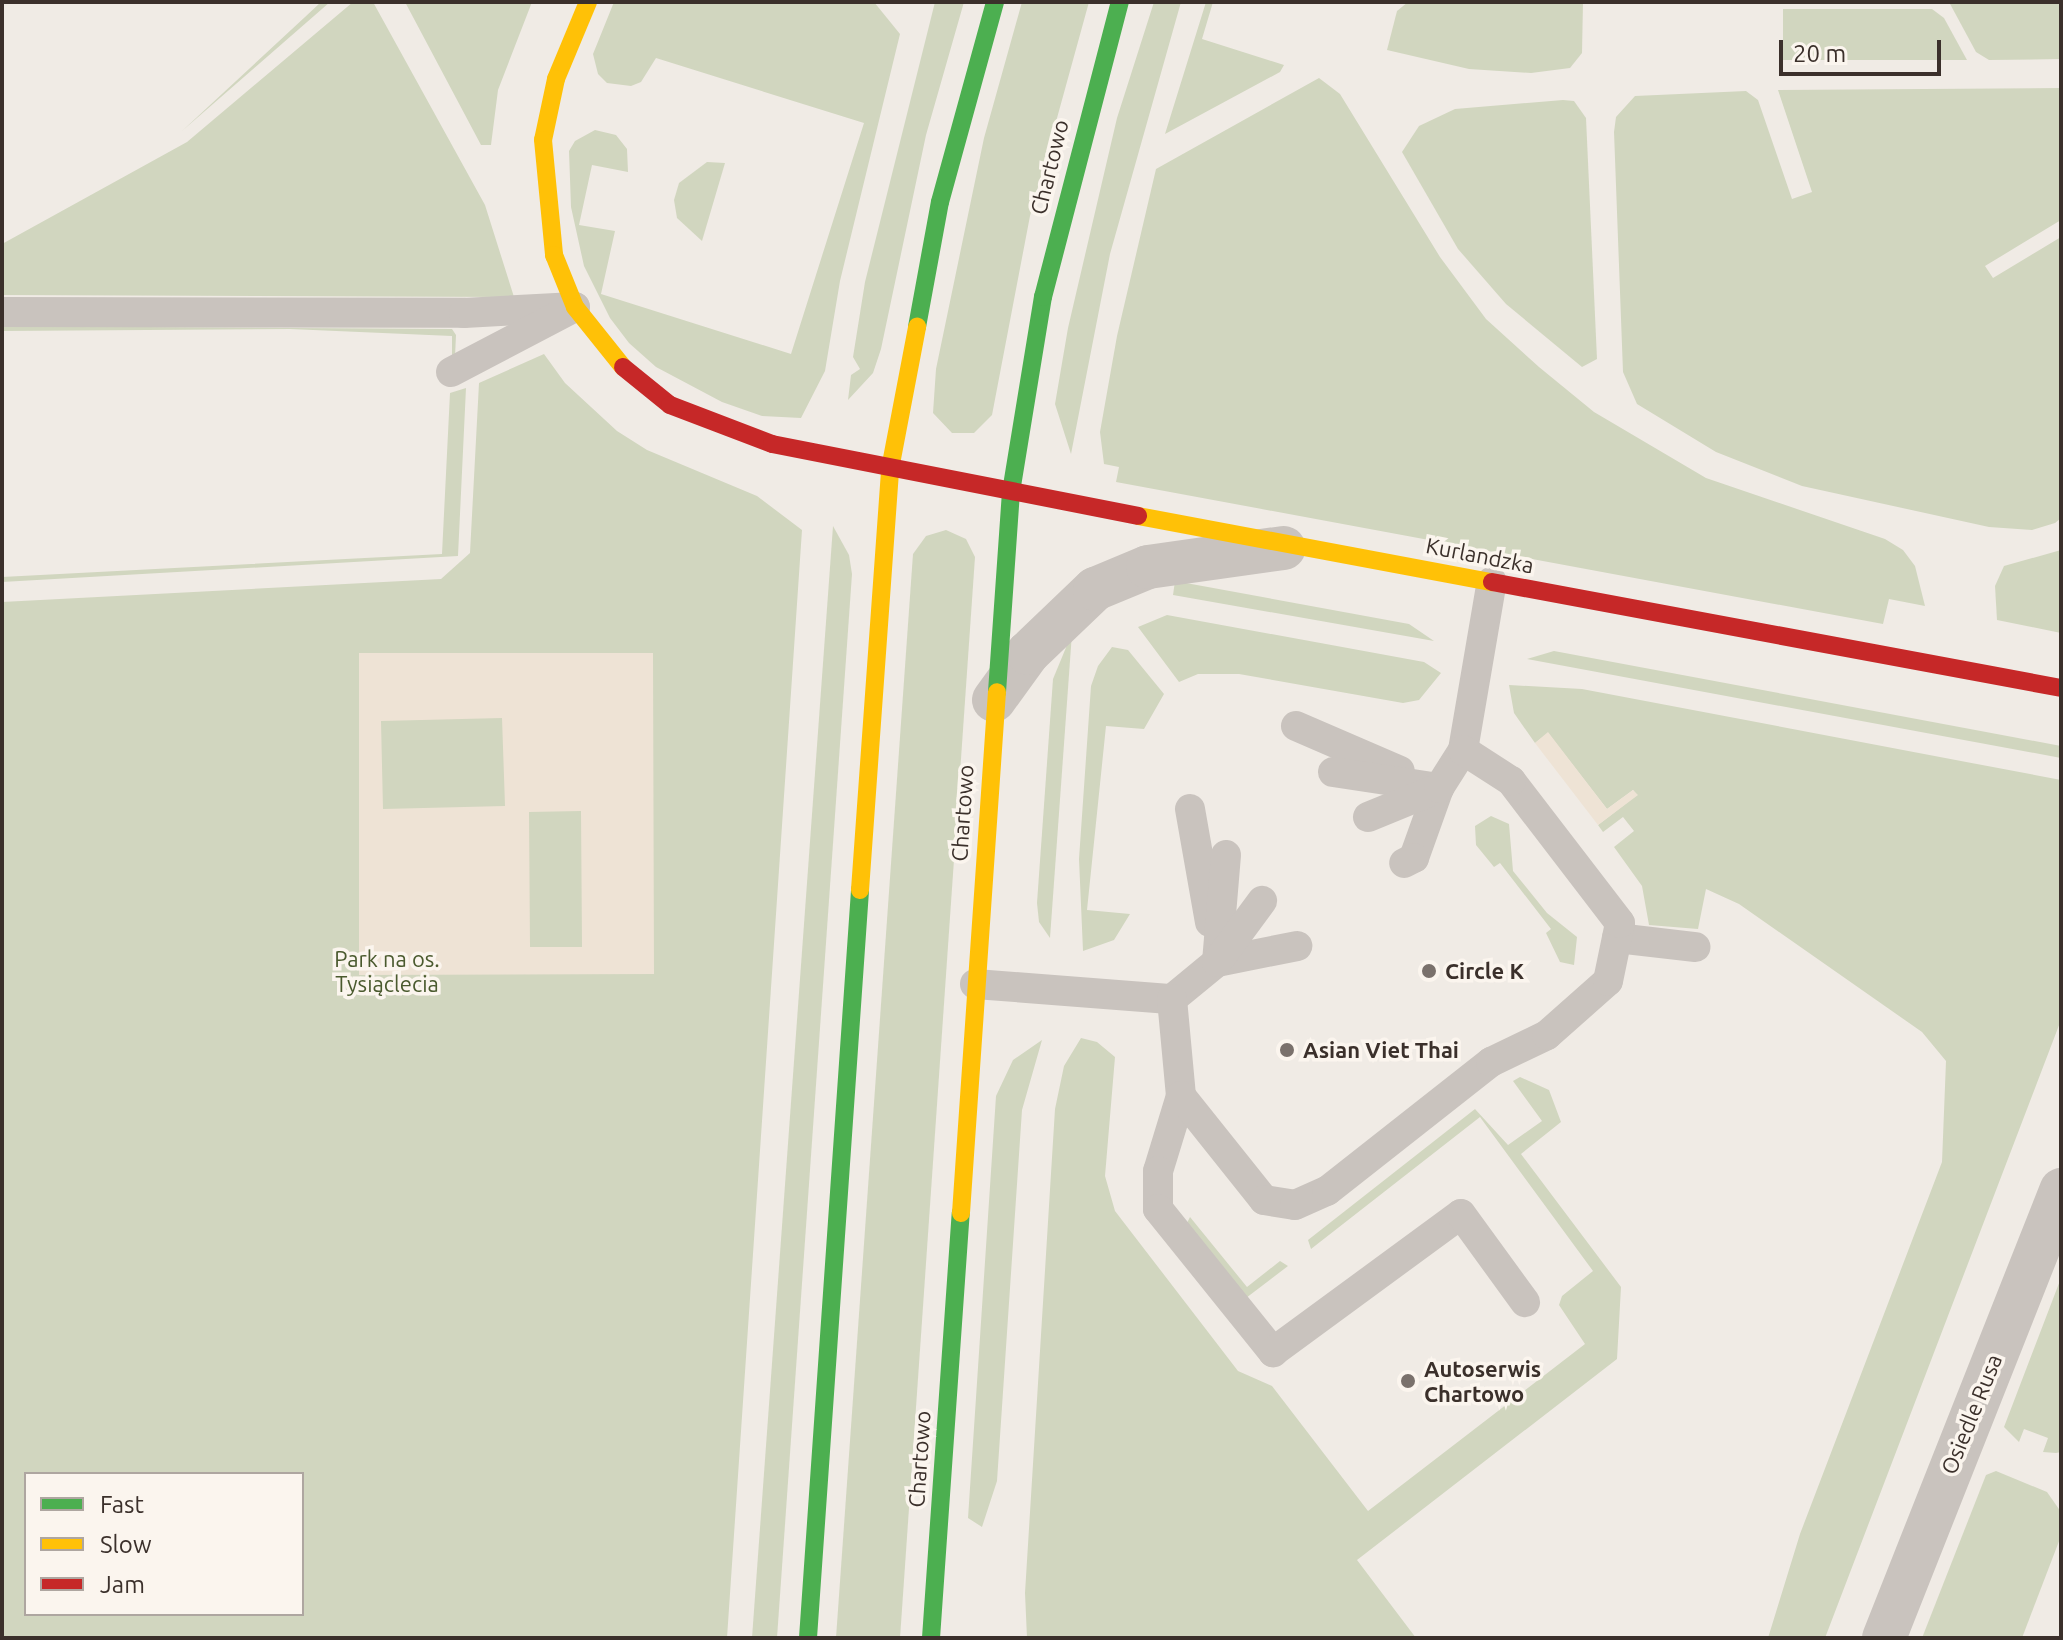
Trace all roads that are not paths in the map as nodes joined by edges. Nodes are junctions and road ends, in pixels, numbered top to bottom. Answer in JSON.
{"nodes":[{"id":1,"x":588,"y":2,"type":"edge"},
{"id":2,"x":995,"y":2,"type":"edge"},
{"id":3,"x":1120,"y":2,"type":"edge"},
{"id":4,"x":575,"y":307,"type":"junction"},
{"id":5,"x":2,"y":312,"type":"edge"},
{"id":6,"x":451,"y":372,"type":"dead end"},
{"id":7,"x":890,"y":469,"type":"junction"},
{"id":8,"x":1011,"y":492,"type":"junction"},
{"id":9,"x":1304,"y":545,"type":"junction"},
{"id":10,"x":1492,"y":581,"type":"junction"},
{"id":11,"x":2061,"y":688,"type":"edge"},
{"id":12,"x":994,"y":700,"type":"junction"},
{"id":13,"x":1296,"y":726,"type":"dead end"},
{"id":14,"x":1463,"y":750,"type":"junction"},
{"id":15,"x":1333,"y":772,"type":"dead end"},
{"id":16,"x":1439,"y":788,"type":"junction"},
{"id":17,"x":1190,"y":809,"type":"dead end"},
{"id":18,"x":1368,"y":817,"type":"dead end"},
{"id":19,"x":1226,"y":855,"type":"dead end"},
{"id":20,"x":1404,"y":863,"type":"dead end"},
{"id":21,"x":1262,"y":901,"type":"dead end"},
{"id":22,"x":1617,"y":938,"type":"junction"},
{"id":23,"x":1297,"y":946,"type":"dead end"},
{"id":24,"x":1695,"y":947,"type":"dead end"},
{"id":25,"x":1217,"y":962,"type":"junction"},
{"id":26,"x":975,"y":984,"type":"junction"},
{"id":27,"x":1172,"y":999,"type":"junction"},
{"id":28,"x":1181,"y":1096,"type":"junction"},
{"id":29,"x":2061,"y":1190,"type":"edge"},
{"id":30,"x":1525,"y":1302,"type":"dead end"},
{"id":31,"x":808,"y":1638,"type":"edge"},
{"id":32,"x":931,"y":1638,"type":"edge"},
{"id":33,"x":1884,"y":1638,"type":"edge"}],
"edges":[{"from":1,"to":4,"type":"street","name":"Kurlandzka"},
{"from":2,"to":7,"type":"street"},
{"from":3,"to":8,"type":"street","name":"Chartowo"},
{"from":4,"to":5,"type":"lane"},
{"from":4,"to":6,"type":"lane"},
{"from":4,"to":7,"type":"street","name":"Kurlandzka"},
{"from":7,"to":8,"type":"street","name":"Kurlandzka"},
{"from":7,"to":31,"type":"street"},
{"from":8,"to":9,"type":"street","name":"Kurlandzka"},
{"from":8,"to":12,"type":"street","name":"Chartowo"},
{"from":9,"to":10,"type":"street","name":"Kurlandzka"},
{"from":9,"to":12,"type":"street"},
{"from":10,"to":11,"type":"street","name":"Kurlandzka"},
{"from":10,"to":14,"type":"lane"},
{"from":12,"to":26,"type":"street","name":"Chartowo"},
{"from":13,"to":16,"type":"lane"},
{"from":14,"to":16,"type":"lane"},
{"from":14,"to":22,"type":"lane"},
{"from":15,"to":16,"type":"lane"},
{"from":16,"to":18,"type":"lane"},
{"from":16,"to":20,"type":"lane"},
{"from":17,"to":25,"type":"lane"},
{"from":19,"to":25,"type":"lane"},
{"from":21,"to":25,"type":"lane"},
{"from":22,"to":24,"type":"lane"},
{"from":22,"to":28,"type":"lane"},
{"from":23,"to":25,"type":"lane"},
{"from":25,"to":27,"type":"lane"},
{"from":26,"to":27,"type":"lane"},
{"from":26,"to":32,"type":"street","name":"Chartowo"},
{"from":27,"to":28,"type":"lane"},
{"from":28,"to":30,"type":"lane"},
{"from":29,"to":33,"type":"street","name":"Osiedle Rusa"}]}
